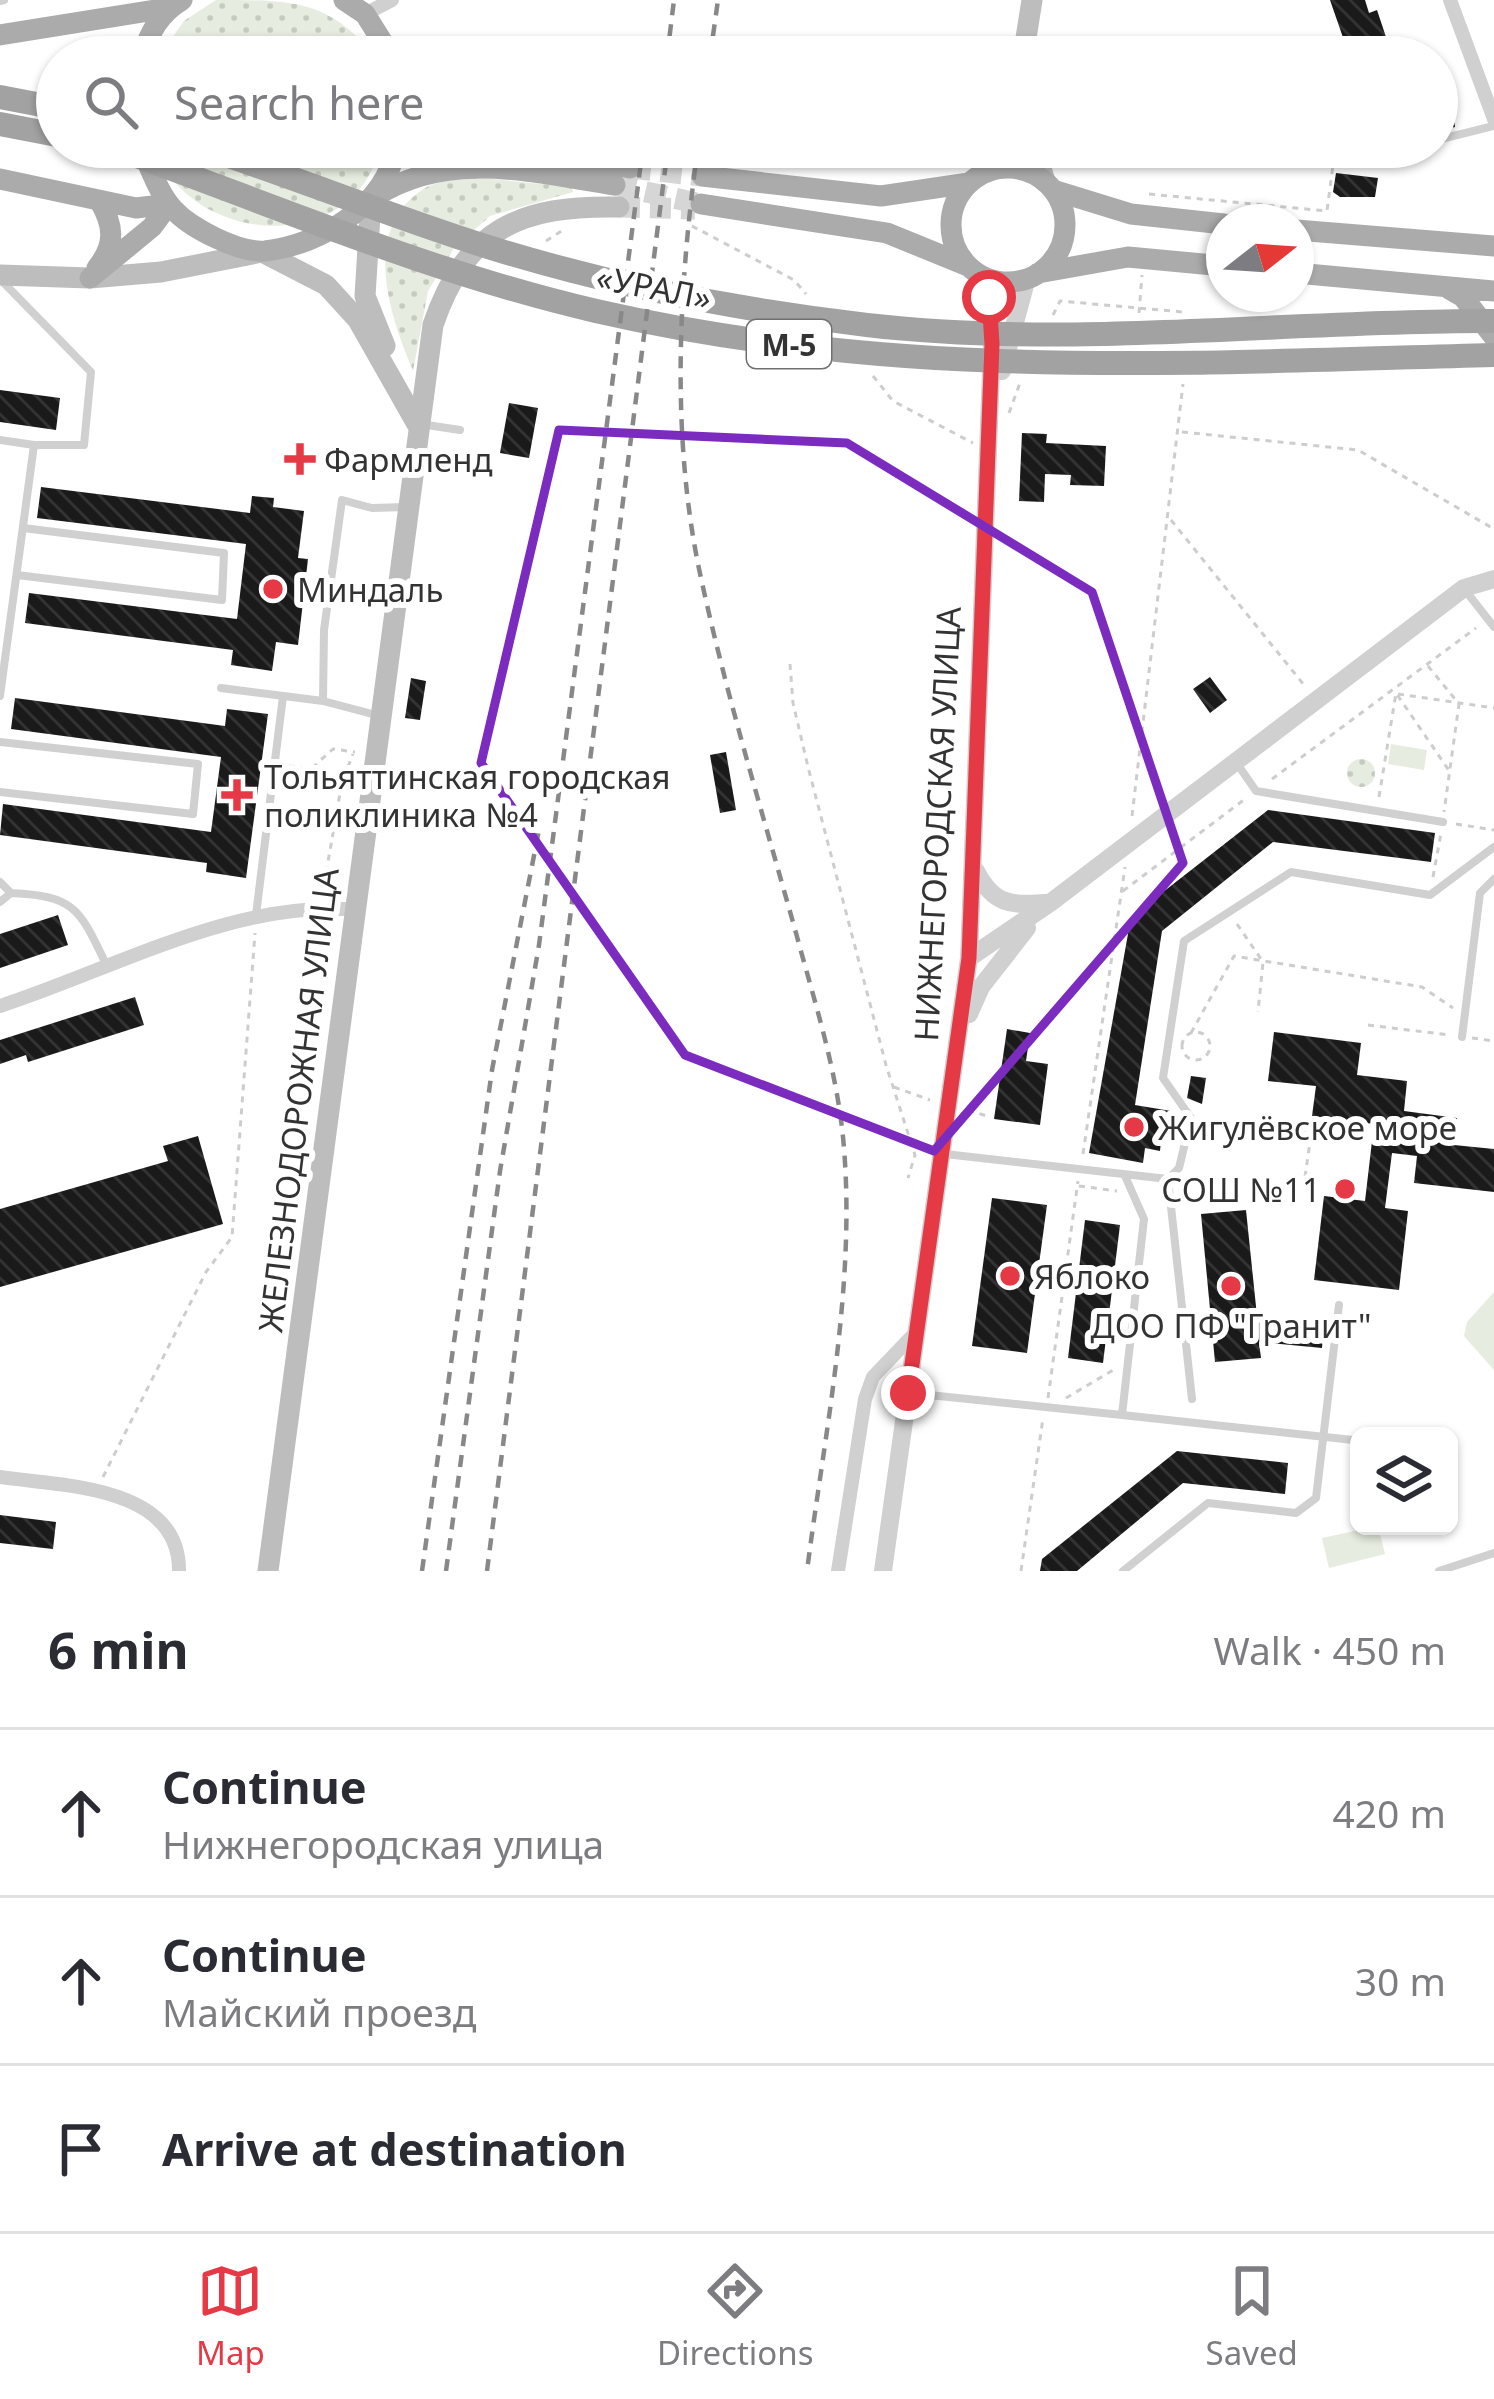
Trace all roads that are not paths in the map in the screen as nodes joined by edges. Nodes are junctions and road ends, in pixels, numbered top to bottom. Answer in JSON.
{"nodes":[{"id":1,"x":344,"y":0,"type":"edge"},
{"id":2,"x":392,"y":0,"type":"edge"},
{"id":3,"x":1032,"y":0,"type":"edge"},
{"id":4,"x":1450,"y":0,"type":"edge"},
{"id":5,"x":175,"y":4,"type":"edge"},
{"id":6,"x":364,"y":14,"type":"junction"},
{"id":7,"x":0,"y":35,"type":"edge"},
{"id":8,"x":154,"y":36,"type":"edge"},
{"id":9,"x":378,"y":36,"type":"edge"},
{"id":10,"x":1030,"y":36,"type":"edge"},
{"id":11,"x":0,"y":97,"type":"edge"},
{"id":12,"x":36,"y":104,"type":"edge"},
{"id":13,"x":1494,"y":123,"type":"edge"},
{"id":14,"x":0,"y":124,"type":"edge"},
{"id":15,"x":36,"y":131,"type":"edge"},
{"id":16,"x":1458,"y":134,"type":"edge"},
{"id":17,"x":151,"y":168,"type":"edge"},
{"id":18,"x":171,"y":168,"type":"edge"},
{"id":19,"x":262,"y":168,"type":"edge"},
{"id":20,"x":386,"y":168,"type":"edge"},
{"id":21,"x":440,"y":168,"type":"edge"},
{"id":22,"x":460,"y":168,"type":"edge"},
{"id":23,"x":574,"y":168,"type":"edge"},
{"id":24,"x":981,"y":168,"type":"edge"},
{"id":25,"x":1042,"y":168,"type":"edge"},
{"id":26,"x":702,"y":176,"type":"tunnel mouth"},
{"id":27,"x":0,"y":179,"type":"edge"},
{"id":28,"x":974,"y":179,"type":"junction"},
{"id":29,"x":1049,"y":186,"type":"junction"},
{"id":30,"x":621,"y":187,"type":"junction"},
{"id":31,"x":371,"y":199,"type":"junction"},
{"id":32,"x":98,"y":200,"type":"junction"},
{"id":33,"x":169,"y":204,"type":"junction"},
{"id":34,"x":696,"y":213,"type":"tunnel mouth"},
{"id":35,"x":1206,"y":222,"type":"edge"},
{"id":36,"x":1314,"y":231,"type":"edge"},
{"id":37,"x":1494,"y":246,"type":"edge"},
{"id":38,"x":262,"y":252,"type":"junction"},
{"id":39,"x":1206,"y":264,"type":"edge"},
{"id":40,"x":976,"y":271,"type":"junction"},
{"id":41,"x":1314,"y":275,"type":"edge"},
{"id":42,"x":1032,"y":276,"type":"junction"},
{"id":43,"x":0,"y":277,"type":"edge"},
{"id":44,"x":90,"y":278,"type":"junction"},
{"id":45,"x":1443,"y":286,"type":"junction"},
{"id":46,"x":1494,"y":291,"type":"edge"},
{"id":47,"x":1494,"y":321,"type":"edge"},
{"id":48,"x":1494,"y":337,"type":"edge"},
{"id":49,"x":1494,"y":355,"type":"edge"},
{"id":50,"x":417,"y":424,"type":"junction"},
{"id":51,"x":989,"y":429,"type":"junction"},
{"id":52,"x":460,"y":430,"type":"dead end"},
{"id":53,"x":0,"y":440,"type":"edge"},
{"id":54,"x":34,"y":445,"type":"junction"},
{"id":55,"x":408,"y":507,"type":"junction"},
{"id":56,"x":23,"y":528,"type":"junction"},
{"id":57,"x":16,"y":575,"type":"junction"},
{"id":58,"x":1494,"y":579,"type":"edge"},
{"id":59,"x":1464,"y":588,"type":"junction"},
{"id":60,"x":1491,"y":623,"type":"edge"},
{"id":61,"x":221,"y":688,"type":"dead end"},
{"id":62,"x":0,"y":696,"type":"edge"},
{"id":63,"x":284,"y":696,"type":"junction"},
{"id":64,"x":323,"y":701,"type":"junction"},
{"id":65,"x":382,"y":717,"type":"junction"},
{"id":66,"x":0,"y":742,"type":"edge"},
{"id":67,"x":1235,"y":761,"type":"junction"},
{"id":68,"x":0,"y":792,"type":"edge"},
{"id":69,"x":1443,"y":822,"type":"road end"},
{"id":70,"x":1494,"y":847,"type":"edge"},
{"id":71,"x":975,"y":868,"type":"junction"},
{"id":72,"x":1494,"y":879,"type":"edge"},
{"id":73,"x":0,"y":882,"type":"edge"},
{"id":74,"x":10,"y":893,"type":"junction"},
{"id":75,"x":0,"y":902,"type":"edge"},
{"id":76,"x":1050,"y":903,"type":"junction"},
{"id":77,"x":356,"y":910,"type":"junction"},
{"id":78,"x":256,"y":919,"type":"junction"},
{"id":79,"x":969,"y":958,"type":"junction"},
{"id":80,"x":106,"y":964,"type":"junction"},
{"id":81,"x":0,"y":1006,"type":"edge"},
{"id":82,"x":960,"y":1032,"type":"junction"},
{"id":83,"x":1462,"y":1037,"type":"road end"},
{"id":84,"x":943,"y":1154,"type":"junction"},
{"id":85,"x":1125,"y":1176,"type":"junction"},
{"id":86,"x":1168,"y":1179,"type":"junction"},
{"id":87,"x":1339,"y":1305,"type":"dead end"},
{"id":88,"x":917,"y":1331,"type":"junction"},
{"id":89,"x":908,"y":1393,"type":"junction"},
{"id":90,"x":1192,"y":1399,"type":"dead end"},
{"id":91,"x":1122,"y":1414,"type":"junction"},
{"id":92,"x":1323,"y":1437,"type":"junction"},
{"id":93,"x":1350,"y":1440,"type":"edge"},
{"id":94,"x":0,"y":1477,"type":"edge"},
{"id":95,"x":1494,"y":1553,"type":"edge"},
{"id":96,"x":179,"y":1571,"type":"edge"},
{"id":97,"x":268,"y":1571,"type":"edge"},
{"id":98,"x":838,"y":1571,"type":"edge"},
{"id":99,"x":883,"y":1571,"type":"edge"},
{"id":100,"x":1123,"y":1571,"type":"edge"},
{"id":101,"x":1439,"y":1571,"type":"edge"}],
"edges":[{"from":1,"to":6,"type":"main road"},
{"from":2,"to":6,"type":"street"},
{"from":3,"to":10,"type":"main road"},
{"from":4,"to":13,"type":"street"},
{"from":5,"to":7,"type":"main road"},
{"from":5,"to":8,"type":"main road"},
{"from":6,"to":9,"type":"main road"},
{"from":11,"to":12,"type":"highway"},
{"from":13,"to":16,"type":"lane"},
{"from":14,"to":15,"type":"highway"},
{"from":17,"to":33,"type":"main road"},
{"from":18,"to":49,"type":"highway","name":"«УРАЛ»","number":"М-5"},
{"from":19,"to":47,"type":"highway","name":"«УРАЛ»","number":"М-5"},
{"from":20,"to":31,"type":"main road"},
{"from":21,"to":31,"type":"main road"},
{"from":22,"to":30,"type":"main road"},
{"from":23,"to":30,"type":"main road"},
{"from":24,"to":28,"type":"main road"},
{"from":25,"to":29,"type":"main road"},
{"from":26,"to":28,"type":"main road"},
{"from":27,"to":32,"type":"main road"},
{"from":28,"to":29,"type":"main road"},
{"from":28,"to":40,"type":"main road"},
{"from":29,"to":35,"type":"main road"},
{"from":29,"to":42,"type":"main road"},
{"from":30,"to":50,"type":"main road","name":"ЖЕЛЕЗНОДОРОЖНАЯ УЛИЦА"},
{"from":31,"to":38,"type":"main road"},
{"from":31,"to":50,"type":"main road"},
{"from":32,"to":33,"type":"main road"},
{"from":32,"to":44,"type":"main road"},
{"from":33,"to":38,"type":"main road"},
{"from":33,"to":44,"type":"main road"},
{"from":34,"to":40,"type":"main road"},
{"from":36,"to":37,"type":"main road"},
{"from":38,"to":44,"type":"main road"},
{"from":38,"to":50,"type":"main road"},
{"from":39,"to":42,"type":"main road"},
{"from":40,"to":42,"type":"main road"},
{"from":40,"to":51,"type":"street","name":"НИЖНЕГОРОДСКАЯ УЛИЦА"},
{"from":41,"to":45,"type":"main road"},
{"from":42,"to":51,"type":"street"},
{"from":43,"to":44,"type":"main road"},
{"from":43,"to":54,"type":"lane"},
{"from":45,"to":46,"type":"main road"},
{"from":45,"to":48,"type":"main road"},
{"from":50,"to":52,"type":"lane"},
{"from":50,"to":55,"type":"main road","name":"ЖЕЛЕЗНОДОРОЖНАЯ УЛИЦА"},
{"from":51,"to":71,"type":"street","name":"НИЖНЕГОРОДСКАЯ УЛИЦА"},
{"from":53,"to":54,"type":"lane"},
{"from":54,"to":56,"type":"lane"},
{"from":55,"to":64,"type":"lane"},
{"from":55,"to":65,"type":"main road","name":"ЖЕЛЕЗНОДОРОЖНАЯ УЛИЦА"},
{"from":56,"to":57,"type":"lane"},
{"from":56,"to":57,"type":"lane"},
{"from":57,"to":62,"type":"lane"},
{"from":58,"to":59,"type":"street"},
{"from":59,"to":60,"type":"lane"},
{"from":59,"to":67,"type":"street"},
{"from":61,"to":63,"type":"lane"},
{"from":63,"to":64,"type":"lane"},
{"from":63,"to":78,"type":"lane"},
{"from":64,"to":65,"type":"lane"},
{"from":65,"to":77,"type":"main road","name":"ЖЕЛЕЗНОДОРОЖНАЯ УЛИЦА"},
{"from":66,"to":68,"type":"lane"},
{"from":67,"to":69,"type":"lane"},
{"from":67,"to":76,"type":"street"},
{"from":70,"to":86,"type":"lane"},
{"from":71,"to":76,"type":"street"},
{"from":71,"to":79,"type":"street","name":"НИЖНЕГОРОДСКАЯ УЛИЦА"},
{"from":72,"to":83,"type":"lane"},
{"from":73,"to":74,"type":"lane"},
{"from":74,"to":75,"type":"lane"},
{"from":74,"to":80,"type":"lane"},
{"from":76,"to":79,"type":"street"},
{"from":76,"to":82,"type":"street"},
{"from":77,"to":78,"type":"street"},
{"from":77,"to":97,"type":"main road","name":"ЖЕЛЕЗНОДОРОЖНАЯ УЛИЦА"},
{"from":78,"to":80,"type":"street"},
{"from":79,"to":82,"type":"street","name":"НИЖНЕГОРОДСКАЯ УЛИЦА"},
{"from":80,"to":81,"type":"street"},
{"from":82,"to":84,"type":"street","name":"НИЖНЕГОРОДСКАЯ УЛИЦА"},
{"from":84,"to":85,"type":"lane"},
{"from":84,"to":88,"type":"street","name":"НИЖНЕГОРОДСКАЯ УЛИЦА"},
{"from":85,"to":86,"type":"lane"},
{"from":85,"to":91,"type":"lane"},
{"from":86,"to":90,"type":"lane"},
{"from":87,"to":92,"type":"lane"},
{"from":88,"to":89,"type":"street","name":"НИЖНЕГОРОДСКАЯ УЛИЦА"},
{"from":88,"to":98,"type":"street"},
{"from":89,"to":91,"type":"lane"},
{"from":89,"to":99,"type":"street","name":"НИЖНЕГОРОДСКАЯ УЛИЦА"},
{"from":91,"to":92,"type":"lane"},
{"from":92,"to":93,"type":"lane"},
{"from":92,"to":100,"type":"lane"},
{"from":94,"to":96,"type":"street"},
{"from":95,"to":101,"type":"lane"}]}
